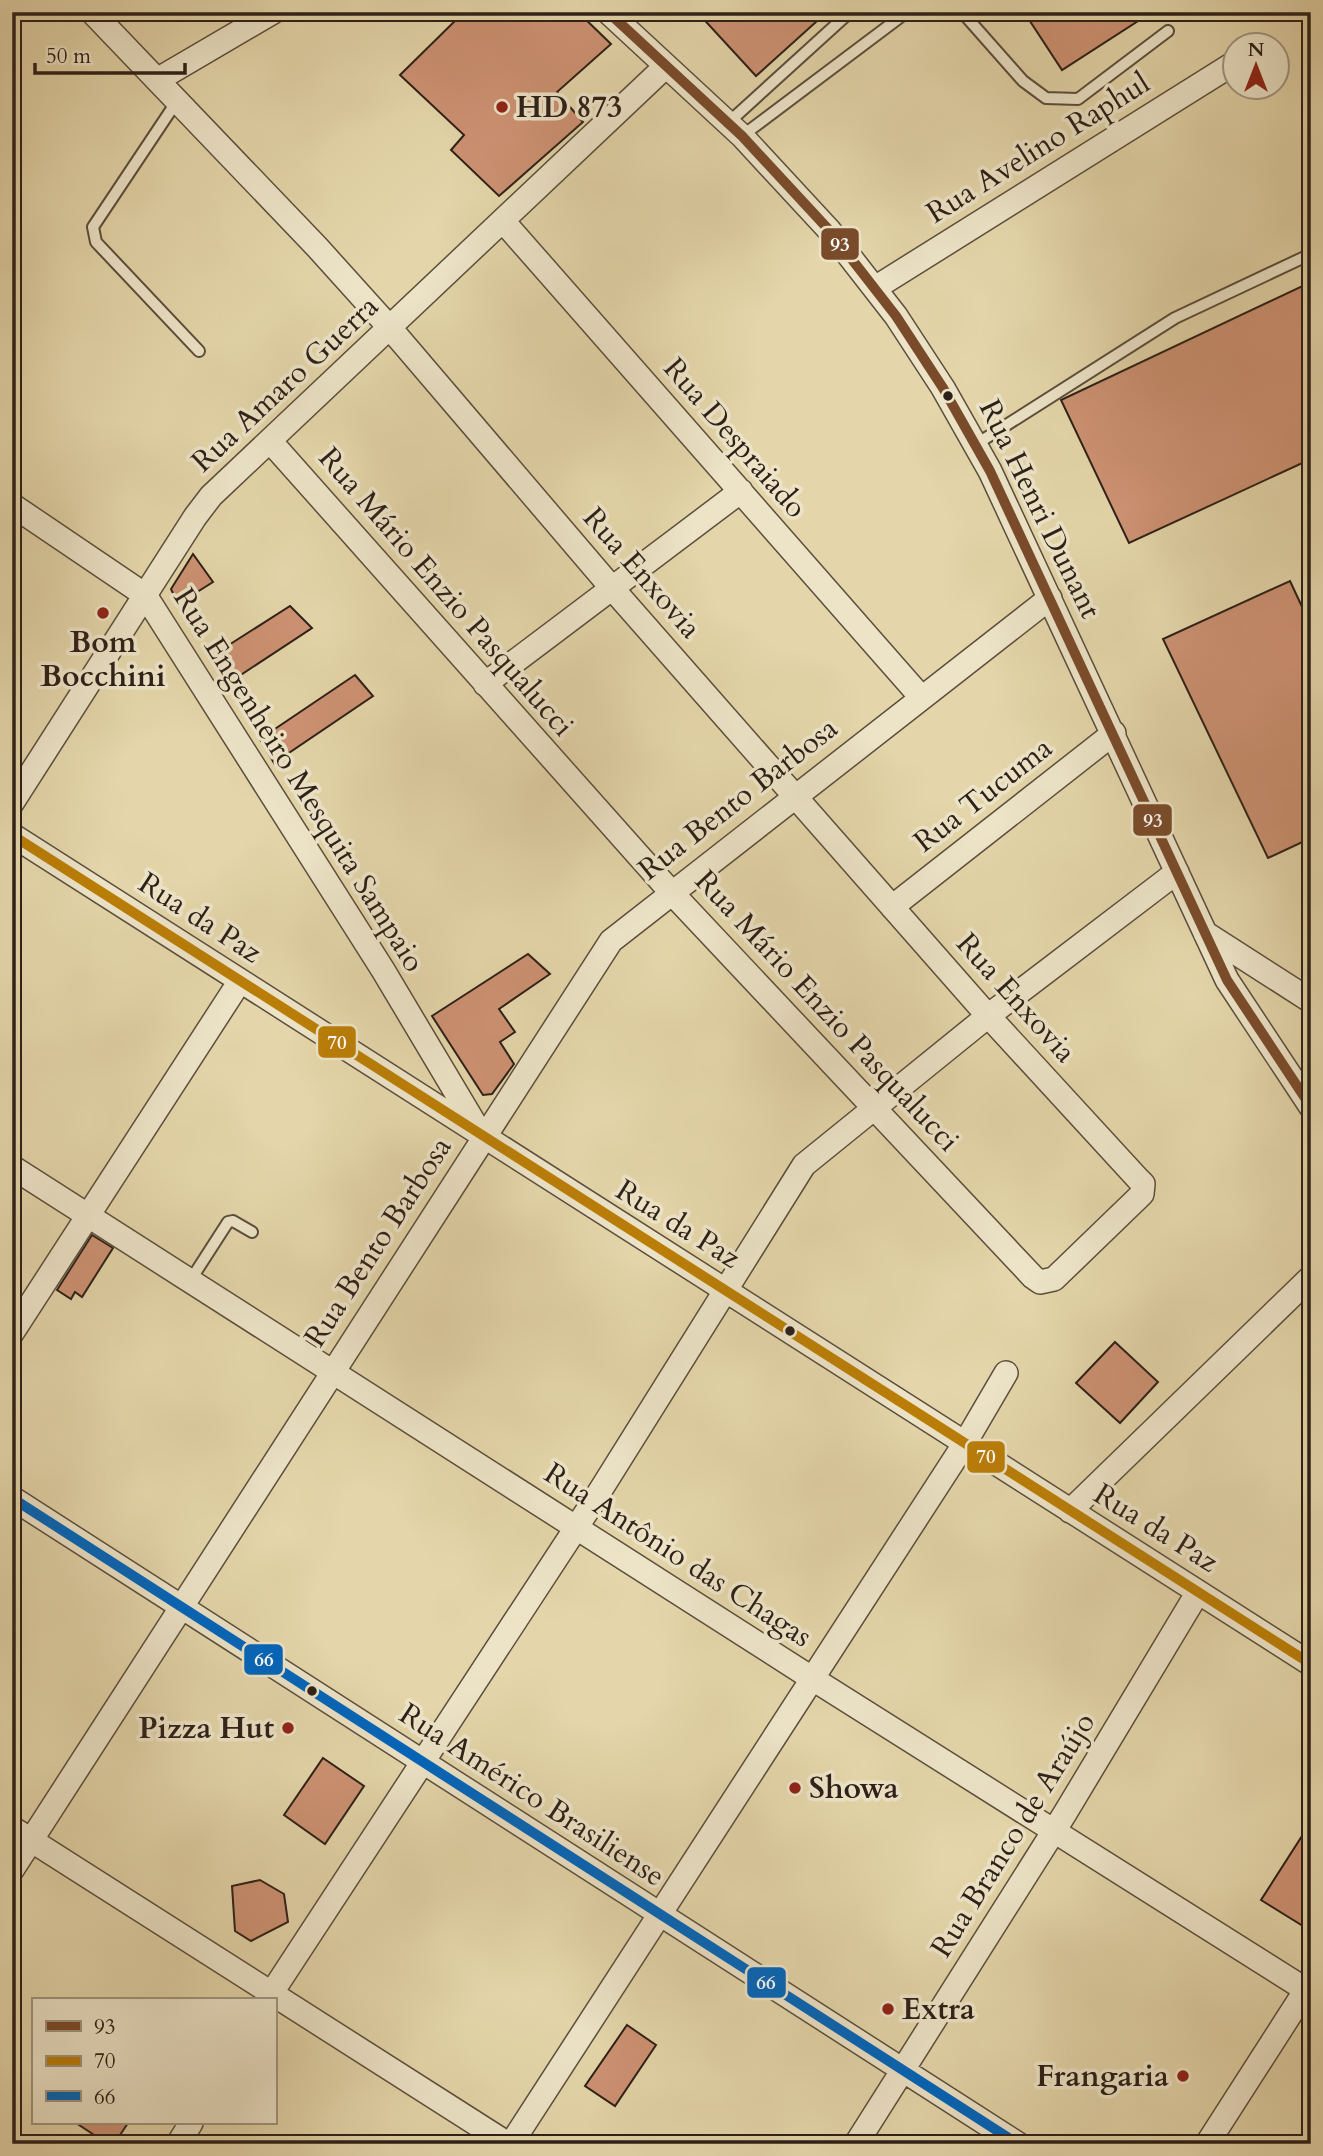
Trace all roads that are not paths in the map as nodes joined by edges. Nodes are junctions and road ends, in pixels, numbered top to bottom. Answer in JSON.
{"nodes":[{"id":1,"x":92,"y":12,"type":"edge"},
{"id":2,"x":273,"y":12,"type":"edge"},
{"id":3,"x":608,"y":12,"type":"edge"},
{"id":4,"x":850,"y":12,"type":"edge"},
{"id":5,"x":907,"y":12,"type":"edge"},
{"id":6,"x":962,"y":12,"type":"edge"},
{"id":7,"x":1168,"y":31,"type":"dead end"},
{"id":8,"x":666,"y":66,"type":"junction"},
{"id":9,"x":1222,"y":71,"type":"edge"},
{"id":10,"x":158,"y":80,"type":"junction"},
{"id":11,"x":177,"y":101,"type":"junction"},
{"id":12,"x":735,"y":129,"type":"junction"},
{"id":13,"x":503,"y":221,"type":"junction"},
{"id":14,"x":1311,"y":254,"type":"edge"},
{"id":15,"x":875,"y":288,"type":"junction"},
{"id":16,"x":390,"y":328,"type":"junction"},
{"id":17,"x":199,"y":351,"type":"dead end"},
{"id":18,"x":270,"y":441,"type":"junction"},
{"id":19,"x":975,"y":446,"type":"junction"},
{"id":20,"x":741,"y":491,"type":"junction"},
{"id":21,"x":12,"y":505,"type":"edge"},
{"id":22,"x":611,"y":587,"type":"junction"},
{"id":23,"x":145,"y":595,"type":"junction"},
{"id":24,"x":1050,"y":598,"type":"junction"},
{"id":25,"x":485,"y":684,"type":"junction"},
{"id":26,"x":920,"y":696,"type":"junction"},
{"id":27,"x":1114,"y":733,"type":"junction"},
{"id":28,"x":794,"y":795,"type":"junction"},
{"id":29,"x":12,"y":803,"type":"edge"},
{"id":30,"x":12,"y":835,"type":"edge"},
{"id":31,"x":1177,"y":872,"type":"junction"},
{"id":32,"x":671,"y":892,"type":"junction"},
{"id":33,"x":892,"y":906,"type":"junction"},
{"id":34,"x":1205,"y":933,"type":"junction"},
{"id":35,"x":240,"y":981,"type":"junction"},
{"id":36,"x":1311,"y":1001,"type":"edge"},
{"id":37,"x":988,"y":1016,"type":"junction"},
{"id":38,"x":873,"y":1106,"type":"junction"},
{"id":39,"x":1311,"y":1108,"type":"edge"},
{"id":40,"x":482,"y":1137,"type":"junction"},
{"id":41,"x":12,"y":1167,"type":"edge"},
{"id":42,"x":89,"y":1216,"type":"junction"},
{"id":43,"x":252,"y":1232,"type":"dead end"},
{"id":44,"x":1033,"y":1277,"type":"joint"},
{"id":45,"x":1311,"y":1277,"type":"edge"},
{"id":46,"x":190,"y":1280,"type":"junction"},
{"id":47,"x":726,"y":1292,"type":"junction"},
{"id":48,"x":12,"y":1333,"type":"edge"},
{"id":49,"x":333,"y":1371,"type":"junction"},
{"id":50,"x":1006,"y":1373,"type":"dead end"},
{"id":51,"x":965,"y":1443,"type":"junction"},
{"id":52,"x":12,"y":1498,"type":"edge"},
{"id":53,"x":1070,"y":1511,"type":"junction"},
{"id":54,"x":576,"y":1527,"type":"junction"},
{"id":55,"x":1198,"y":1592,"type":"junction"},
{"id":56,"x":182,"y":1607,"type":"junction"},
{"id":57,"x":1307,"y":1656,"type":"edge"},
{"id":58,"x":813,"y":1679,"type":"junction"},
{"id":59,"x":425,"y":1762,"type":"junction"},
{"id":60,"x":1054,"y":1831,"type":"junction"},
{"id":61,"x":22,"y":1834,"type":"edge"},
{"id":62,"x":12,"y":1870,"type":"edge"},
{"id":63,"x":658,"y":1915,"type":"junction"},
{"id":64,"x":1309,"y":1988,"type":"edge"},
{"id":65,"x":269,"y":1997,"type":"edge"},
{"id":66,"x":276,"y":2001,"type":"edge"},
{"id":67,"x":904,"y":2070,"type":"junction"},
{"id":68,"x":190,"y":2124,"type":"edge"},
{"id":69,"x":178,"y":2144,"type":"edge"},
{"id":70,"x":510,"y":2144,"type":"edge"},
{"id":71,"x":856,"y":2144,"type":"edge"},
{"id":72,"x":1017,"y":2144,"type":"edge"},
{"id":73,"x":1207,"y":2144,"type":"edge"}],
"edges":[{"from":1,"to":10,"type":"street","name":"Rua Enxovia"},
{"from":2,"to":10,"type":"street"},
{"from":3,"to":8,"type":"street","name":"Rua Henri Dunant"},
{"from":4,"to":12,"type":"lane"},
{"from":5,"to":12,"type":"lane"},
{"from":6,"to":7,"type":"lane"},
{"from":8,"to":12,"type":"street","name":"Rua Henri Dunant"},
{"from":8,"to":13,"type":"street","name":"Rua Amaro Guerra"},
{"from":9,"to":15,"type":"street","name":"Rua Avelino Raphul"},
{"from":10,"to":11,"type":"street","name":"Rua Enxovia"},
{"from":11,"to":16,"type":"street","name":"Rua Enxovia"},
{"from":11,"to":17,"type":"lane"},
{"from":12,"to":15,"type":"street","name":"Rua Henri Dunant"},
{"from":13,"to":16,"type":"street","name":"Rua Amaro Guerra"},
{"from":13,"to":20,"type":"street","name":"Rua Despraiado"},
{"from":14,"to":19,"type":"lane"},
{"from":15,"to":19,"type":"street","name":"Rua Henri Dunant"},
{"from":16,"to":18,"type":"street","name":"Rua Amaro Guerra"},
{"from":16,"to":22,"type":"street","name":"Rua Enxovia"},
{"from":18,"to":23,"type":"street","name":"Rua Amaro Guerra"},
{"from":18,"to":25,"type":"street","name":"Rua Mário Enzio Pasqualucci"},
{"from":19,"to":24,"type":"street","name":"Rua Henri Dunant"},
{"from":20,"to":22,"type":"street"},
{"from":20,"to":26,"type":"street","name":"Rua Despraiado"},
{"from":21,"to":23,"type":"street","name":"Rua Engenheiro Mesquita Sampaio"},
{"from":22,"to":25,"type":"street"},
{"from":22,"to":28,"type":"street","name":"Rua Enxovia"},
{"from":23,"to":29,"type":"street","name":"Rua Amaro Guerra"},
{"from":23,"to":40,"type":"street","name":"Rua Engenheiro Mesquita Sampaio"},
{"from":24,"to":26,"type":"street","name":"Rua Bento Barbosa"},
{"from":24,"to":27,"type":"street","name":"Rua Henri Dunant"},
{"from":25,"to":32,"type":"street","name":"Rua Mário Enzio Pasqualucci"},
{"from":26,"to":28,"type":"street","name":"Rua Bento Barbosa"},
{"from":27,"to":31,"type":"street","name":"Rua Henri Dunant"},
{"from":27,"to":33,"type":"street","name":"Rua Tucuma"},
{"from":28,"to":32,"type":"street","name":"Rua Bento Barbosa"},
{"from":28,"to":33,"type":"street","name":"Rua Enxovia"},
{"from":30,"to":35,"type":"street","name":"Rua da Paz"},
{"from":31,"to":34,"type":"street","name":"Rua Henri Dunant"},
{"from":31,"to":37,"type":"street"},
{"from":32,"to":38,"type":"street","name":"Rua Mário Enzio Pasqualucci"},
{"from":32,"to":40,"type":"street","name":"Rua Bento Barbosa"},
{"from":33,"to":37,"type":"street","name":"Rua Enxovia"},
{"from":34,"to":36,"type":"street"},
{"from":34,"to":39,"type":"street","name":"Rua Henri Dunant"},
{"from":35,"to":40,"type":"street","name":"Rua da Paz"},
{"from":35,"to":42,"type":"street"},
{"from":37,"to":38,"type":"street"},
{"from":37,"to":44,"type":"street","name":"Rua Enxovia"},
{"from":38,"to":44,"type":"street","name":"Rua Mário Enzio Pasqualucci"},
{"from":38,"to":47,"type":"street"},
{"from":40,"to":47,"type":"street","name":"Rua da Paz"},
{"from":40,"to":49,"type":"street","name":"Rua Bento Barbosa"},
{"from":41,"to":42,"type":"street","name":"Rua Antônio das Chagas"},
{"from":42,"to":46,"type":"street","name":"Rua Antônio das Chagas"},
{"from":42,"to":48,"type":"street"},
{"from":43,"to":46,"type":"lane"},
{"from":45,"to":53,"type":"street"},
{"from":46,"to":49,"type":"street","name":"Rua Antônio das Chagas"},
{"from":47,"to":51,"type":"street","name":"Rua da Paz"},
{"from":47,"to":54,"type":"street"},
{"from":49,"to":54,"type":"street","name":"Rua Antônio das Chagas"},
{"from":49,"to":56,"type":"street","name":"Rua Bento Barbosa"},
{"from":50,"to":51,"type":"street"},
{"from":51,"to":53,"type":"street","name":"Rua da Paz"},
{"from":51,"to":58,"type":"street"},
{"from":52,"to":56,"type":"street","name":"Rua Américo Brasiliense"},
{"from":53,"to":55,"type":"street","name":"Rua da Paz"},
{"from":54,"to":58,"type":"street","name":"Rua Antônio das Chagas"},
{"from":54,"to":59,"type":"street"},
{"from":55,"to":57,"type":"street","name":"Rua da Paz"},
{"from":55,"to":60,"type":"street","name":"Rua Branco de Araújo"},
{"from":56,"to":59,"type":"street","name":"Rua Américo Brasiliense"},
{"from":56,"to":61,"type":"street","name":"Rua Bento Barbosa"},
{"from":58,"to":60,"type":"street","name":"Rua Antônio das Chagas"},
{"from":58,"to":63,"type":"street"},
{"from":59,"to":63,"type":"street","name":"Rua Américo Brasiliense"},
{"from":59,"to":65,"type":"street"},
{"from":60,"to":64,"type":"street","name":"Rua Antônio das Chagas"},
{"from":60,"to":67,"type":"street","name":"Rua Branco de Araújo"},
{"from":61,"to":62,"type":"street","name":"Rua Bento Barbosa"},
{"from":61,"to":65,"type":"street"},
{"from":63,"to":67,"type":"street","name":"Rua Américo Brasiliense"},
{"from":63,"to":70,"type":"street"},
{"from":64,"to":73,"type":"street"},
{"from":66,"to":70,"type":"street"},
{"from":67,"to":71,"type":"street","name":"Rua Branco de Araújo"},
{"from":67,"to":72,"type":"street","name":"Rua Américo Brasiliense"},
{"from":68,"to":69,"type":"street"}]}
